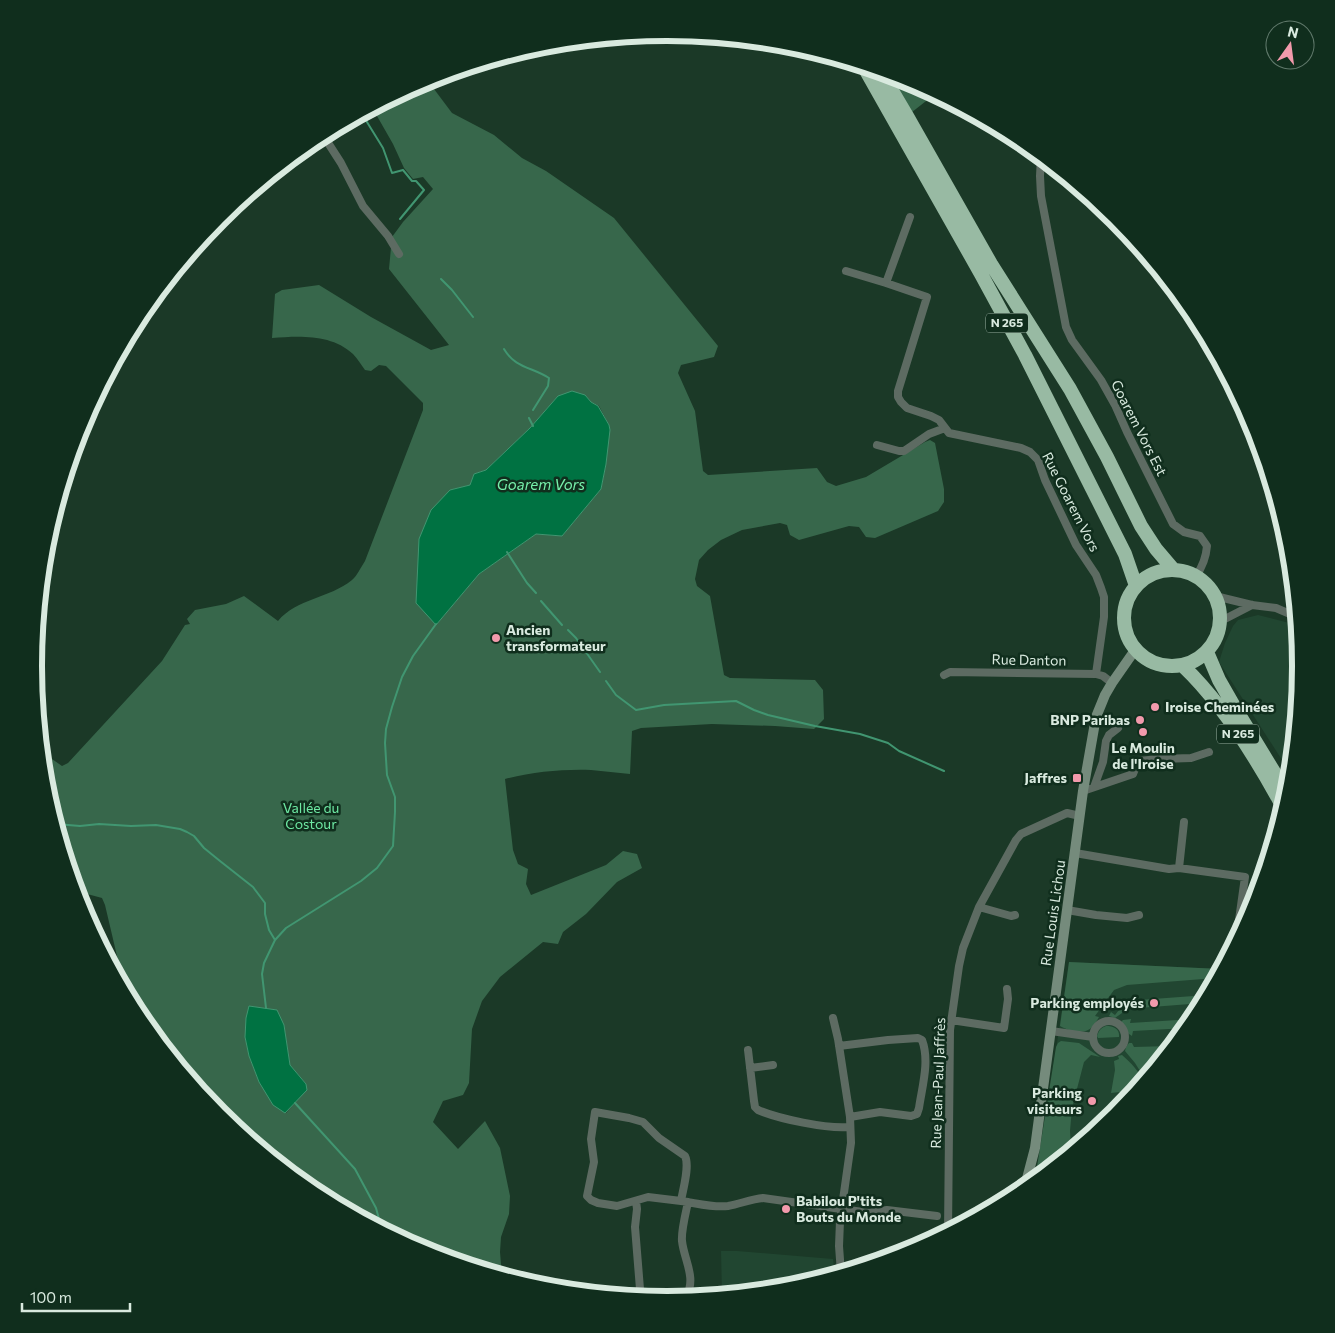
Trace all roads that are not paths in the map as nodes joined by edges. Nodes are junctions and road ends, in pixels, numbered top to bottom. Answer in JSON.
{"nodes":[{"id":1,"x":868,"y":74,"type":"edge"},
{"id":2,"x":886,"y":81,"type":"edge"},
{"id":3,"x":328,"y":142,"type":"edge"},
{"id":4,"x":1041,"y":165,"type":"edge"},
{"id":5,"x":910,"y":217,"type":"dead end"},
{"id":6,"x":399,"y":254,"type":"dead end"},
{"id":7,"x":846,"y":271,"type":"dead end"},
{"id":8,"x":886,"y":283,"type":"junction"},
{"id":9,"x":945,"y":428,"type":"junction"},
{"id":10,"x":877,"y":445,"type":"dead end"},
{"id":11,"x":1173,"y":569,"type":"junction"},
{"id":12,"x":1196,"y":576,"type":"junction"},
{"id":13,"x":1136,"y":586,"type":"junction"},
{"id":14,"x":1215,"y":596,"type":"junction"},
{"id":15,"x":1252,"y":605,"type":"junction"},
{"id":16,"x":1290,"y":614,"type":"edge"},
{"id":17,"x":1221,"y":621,"type":"junction"},
{"id":18,"x":1135,"y":650,"type":"junction"},
{"id":19,"x":1207,"y":652,"type":"junction"},
{"id":20,"x":1183,"y":666,"type":"junction"},
{"id":21,"x":1096,"y":674,"type":"junction"},
{"id":22,"x":944,"y":675,"type":"dead end"},
{"id":23,"x":1112,"y":683,"type":"junction"},
{"id":24,"x":1118,"y":728,"type":"dead end"},
{"id":25,"x":1209,"y":752,"type":"dead end"},
{"id":26,"x":1282,"y":784,"type":"edge"},
{"id":27,"x":1094,"y":787,"type":"junction"},
{"id":28,"x":1083,"y":791,"type":"junction"},
{"id":29,"x":1278,"y":799,"type":"edge"},
{"id":30,"x":1080,"y":816,"type":"junction"},
{"id":31,"x":1184,"y":822,"type":"dead end"},
{"id":32,"x":1075,"y":853,"type":"junction"},
{"id":33,"x":1179,"y":868,"type":"junction"},
{"id":34,"x":979,"y":907,"type":"junction"},
{"id":35,"x":1067,"y":910,"type":"junction"},
{"id":36,"x":1139,"y":914,"type":"dead end"},
{"id":37,"x":1015,"y":915,"type":"dead end"},
{"id":38,"x":1239,"y":919,"type":"edge"},
{"id":39,"x":1007,"y":989,"type":"dead end"},
{"id":40,"x":833,"y":1018,"type":"dead end"},
{"id":41,"x":951,"y":1020,"type":"junction"},
{"id":42,"x":1051,"y":1031,"type":"junction"},
{"id":43,"x":1093,"y":1038,"type":"junction"},
{"id":44,"x":839,"y":1046,"type":"junction"},
{"id":45,"x":748,"y":1050,"type":"dead end"},
{"id":46,"x":773,"y":1065,"type":"dead end"},
{"id":47,"x":750,"y":1068,"type":"junction"},
{"id":48,"x":850,"y":1117,"type":"junction"},
{"id":49,"x":849,"y":1127,"type":"junction"},
{"id":50,"x":1028,"y":1177,"type":"edge"},
{"id":51,"x":636,"y":1200,"type":"junction"},
{"id":52,"x":684,"y":1202,"type":"junction"},
{"id":53,"x":842,"y":1210,"type":"junction"},
{"id":54,"x":937,"y":1216,"type":"dead end"},
{"id":55,"x":948,"y":1225,"type":"edge"},
{"id":56,"x":841,"y":1267,"type":"edge"},
{"id":57,"x":641,"y":1291,"type":"edge"},
{"id":58,"x":689,"y":1291,"type":"edge"}],
"edges":[{"from":1,"to":13,"type":"highway","number":"N 265"},
{"from":2,"to":11,"type":"highway","number":"N 265"},
{"from":3,"to":6,"type":"street"},
{"from":4,"to":12,"type":"street","name":"Goarem Vors Est"},
{"from":5,"to":8,"type":"street"},
{"from":7,"to":8,"type":"street","name":"Rue Goarem Vors"},
{"from":8,"to":9,"type":"street","name":"Rue Goarem Vors"},
{"from":9,"to":10,"type":"street"},
{"from":9,"to":21,"type":"street","name":"Rue Goarem Vors"},
{"from":11,"to":12,"type":"highway"},
{"from":11,"to":13,"type":"highway"},
{"from":12,"to":14,"type":"highway"},
{"from":13,"to":18,"type":"highway"},
{"from":14,"to":15,"type":"street"},
{"from":14,"to":17,"type":"highway"},
{"from":15,"to":16,"type":"street"},
{"from":15,"to":17,"type":"street"},
{"from":17,"to":19,"type":"highway"},
{"from":18,"to":20,"type":"highway"},
{"from":18,"to":23,"type":"main road","name":"Rue Louis Lichou"},
{"from":19,"to":20,"type":"highway"},
{"from":19,"to":26,"type":"highway","number":"N 265"},
{"from":20,"to":29,"type":"highway","number":"N 265"},
{"from":21,"to":22,"type":"street","name":"Rue Danton"},
{"from":21,"to":23,"type":"street","name":"Rue Danton"},
{"from":23,"to":28,"type":"main road","name":"Rue Louis Lichou"},
{"from":24,"to":27,"type":"street"},
{"from":25,"to":27,"type":"street"},
{"from":27,"to":28,"type":"street"},
{"from":28,"to":30,"type":"main road","name":"Rue Louis Lichou"},
{"from":30,"to":32,"type":"main road","name":"Rue Louis Lichou"},
{"from":30,"to":34,"type":"street","name":"Rue Jean-Paul Jaffrès"},
{"from":31,"to":33,"type":"street"},
{"from":32,"to":33,"type":"street"},
{"from":32,"to":35,"type":"main road","name":"Rue Louis Lichou"},
{"from":33,"to":38,"type":"street"},
{"from":34,"to":37,"type":"street"},
{"from":34,"to":41,"type":"street","name":"Rue Jean-Paul Jaffrès"},
{"from":35,"to":36,"type":"street"},
{"from":35,"to":42,"type":"main road","name":"Rue Louis Lichou"},
{"from":39,"to":41,"type":"street"},
{"from":40,"to":44,"type":"street"},
{"from":41,"to":55,"type":"street","name":"Rue Jean-Paul Jaffrès"},
{"from":42,"to":43,"type":"street"},
{"from":42,"to":50,"type":"main road","name":"Rue Louis Lichou"},
{"from":43,"to":43,"type":"street"},
{"from":44,"to":48,"type":"street"},
{"from":44,"to":48,"type":"street"},
{"from":45,"to":47,"type":"street"},
{"from":46,"to":47,"type":"street"},
{"from":47,"to":49,"type":"street"},
{"from":48,"to":49,"type":"street"},
{"from":49,"to":53,"type":"street"},
{"from":51,"to":52,"type":"street"},
{"from":51,"to":52,"type":"street"},
{"from":51,"to":57,"type":"street"},
{"from":52,"to":53,"type":"street"},
{"from":52,"to":58,"type":"street"},
{"from":53,"to":54,"type":"street"},
{"from":53,"to":56,"type":"street"}]}
